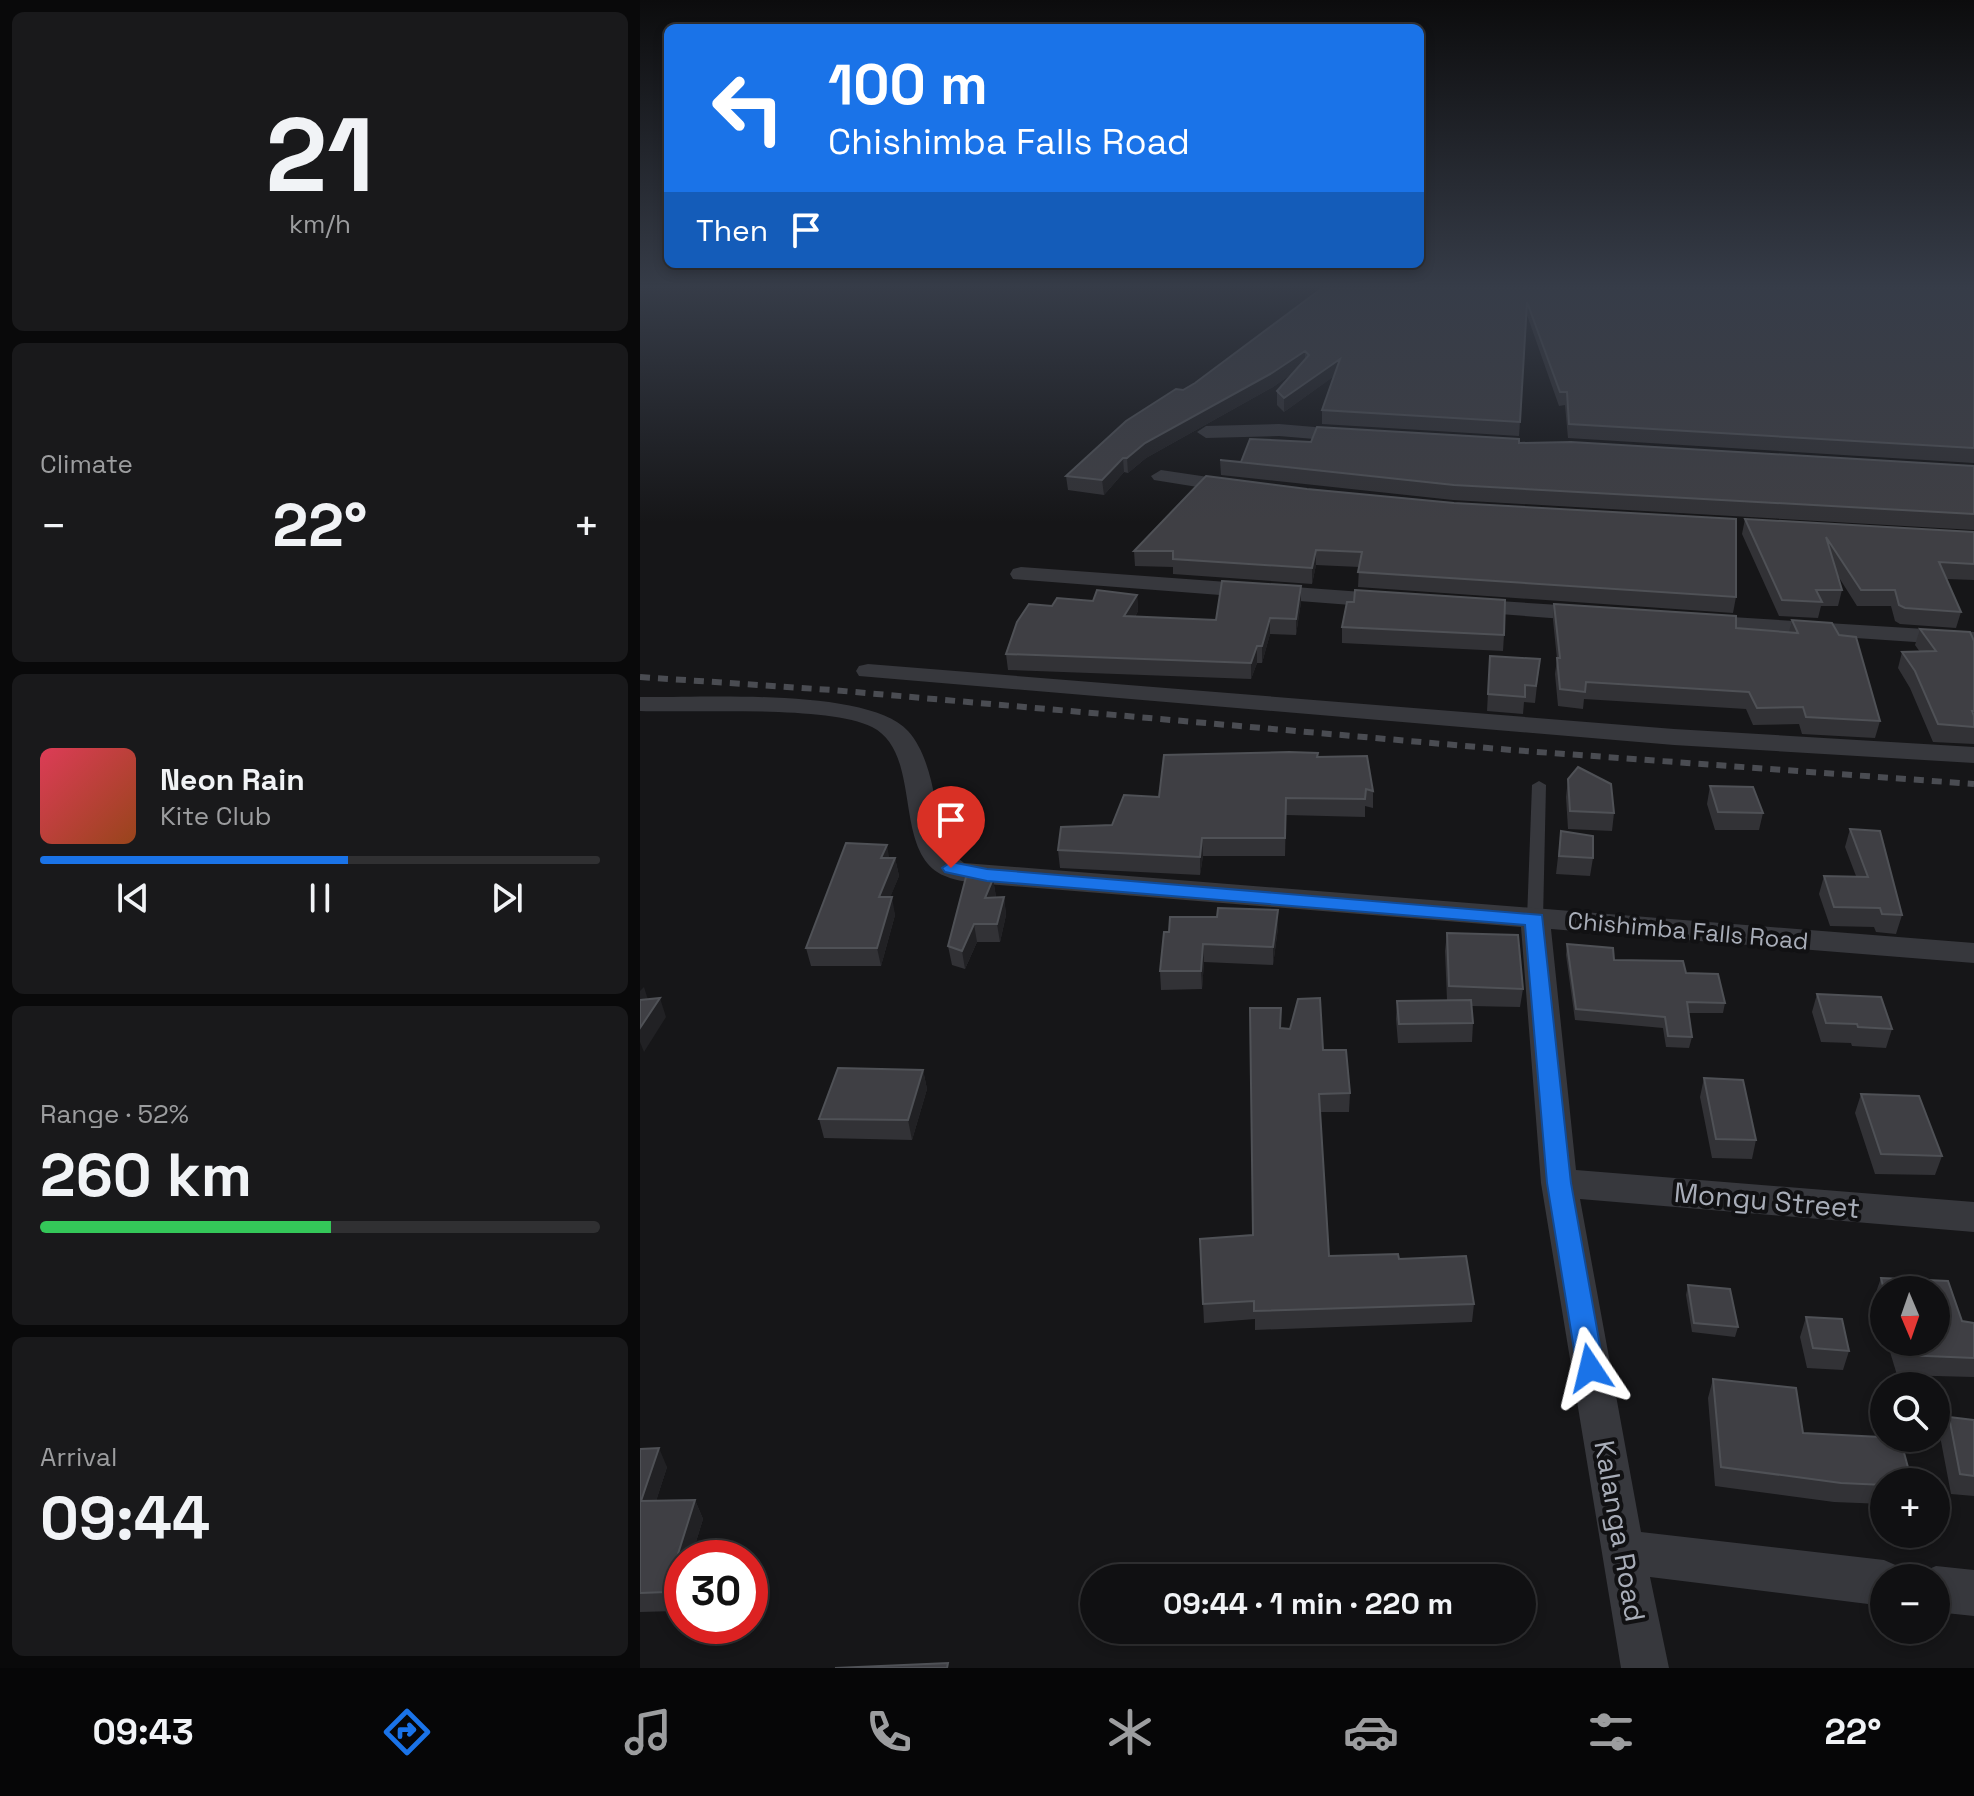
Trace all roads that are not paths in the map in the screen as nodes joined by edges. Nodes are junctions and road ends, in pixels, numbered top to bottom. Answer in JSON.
{"nodes":[{"id":1,"x":1206,"y":432,"type":"dead end"},
{"id":2,"x":1371,"y":437,"type":"edge"},
{"id":3,"x":1161,"y":476,"type":"dead end"},
{"id":4,"x":1250,"y":488,"type":"edge"},
{"id":5,"x":1021,"y":574,"type":"dead end"},
{"id":6,"x":1408,"y":602,"type":"edge"},
{"id":7,"x":1439,"y":604,"type":"edge"},
{"id":8,"x":1608,"y":615,"type":"edge"},
{"id":9,"x":1669,"y":620,"type":"edge"},
{"id":10,"x":1974,"y":639,"type":"edge"},
{"id":11,"x":868,"y":671,"type":"dead end"},
{"id":12,"x":640,"y":704,"type":"edge"},
{"id":13,"x":1974,"y":755,"type":"edge"},
{"id":14,"x":1539,"y":785,"type":"dead end"},
{"id":15,"x":1535,"y":919,"type":"junction"},
{"id":16,"x":1974,"y":953,"type":"edge"},
{"id":17,"x":1559,"y":1183,"type":"junction"},
{"id":18,"x":1974,"y":1217,"type":"edge"},
{"id":19,"x":1622,"y":1552,"type":"junction"},
{"id":20,"x":1870,"y":1581,"type":"edge"},
{"id":21,"x":1950,"y":1590,"type":"edge"},
{"id":22,"x":1974,"y":1593,"type":"edge"},
{"id":23,"x":1645,"y":1668,"type":"edge"}],
"edges":[{"from":1,"to":2,"type":"street"},
{"from":3,"to":4,"type":"street"},
{"from":5,"to":6,"type":"street"},
{"from":7,"to":8,"type":"street"},
{"from":9,"to":10,"type":"street"},
{"from":11,"to":13,"type":"street"},
{"from":12,"to":15,"type":"street","name":"Chishimba Falls Road"},
{"from":14,"to":15,"type":"lane"},
{"from":15,"to":16,"type":"street","name":"Chishimba Falls Road"},
{"from":15,"to":17,"type":"street","name":"Kalanga Road"},
{"from":17,"to":18,"type":"street","name":"Mongu Street"},
{"from":17,"to":19,"type":"street","name":"Kalanga Road"},
{"from":19,"to":20,"type":"street"},
{"from":19,"to":23,"type":"street","name":"Kalanga Road"},
{"from":21,"to":22,"type":"street"}]}
